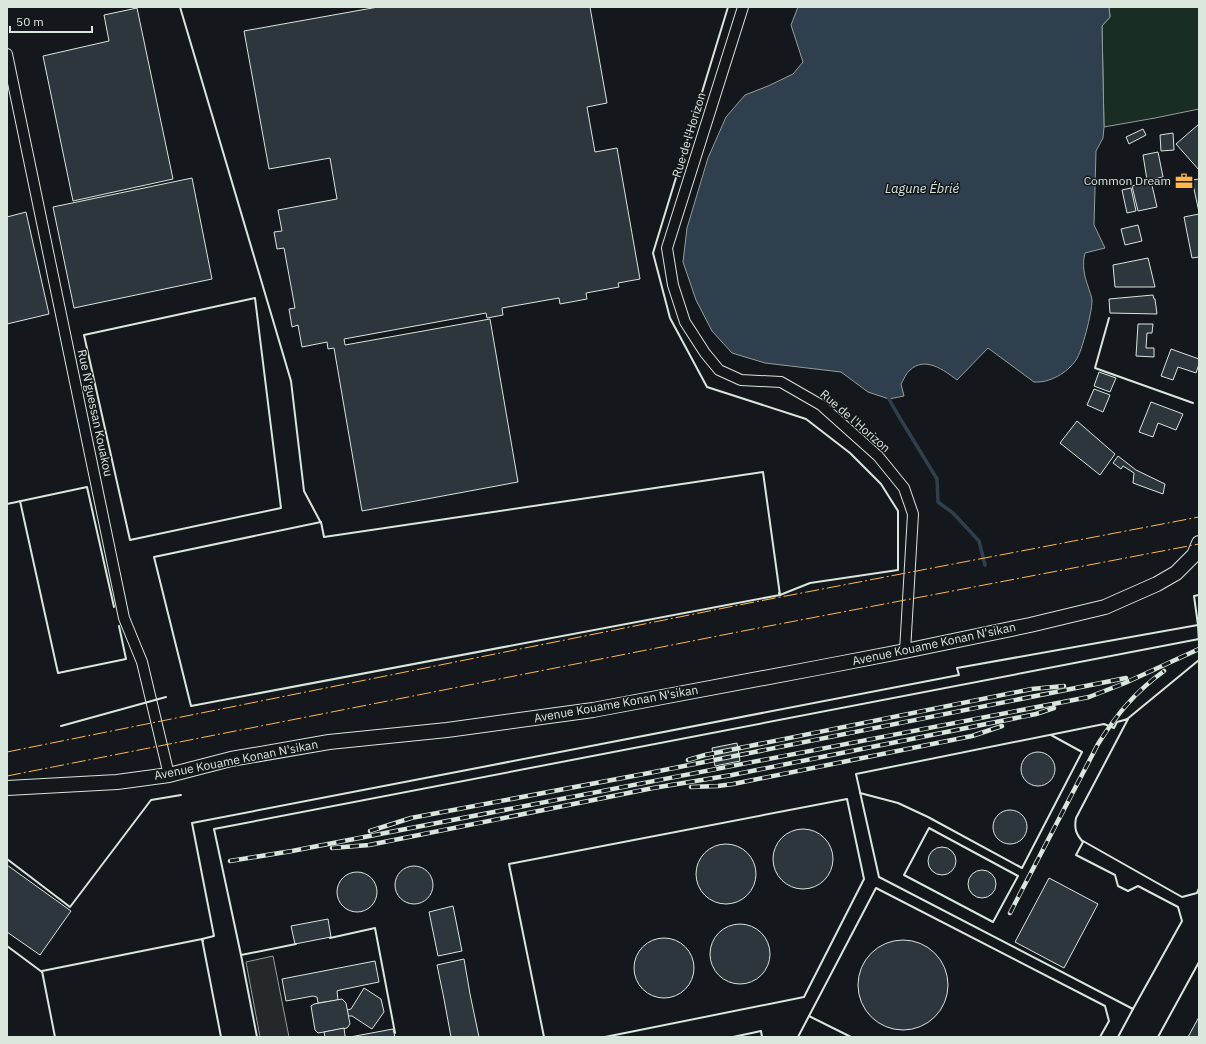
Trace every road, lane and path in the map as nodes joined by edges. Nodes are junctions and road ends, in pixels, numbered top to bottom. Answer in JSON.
{"nodes":[{"id":1,"x":743,"y":7,"type":"edge"},
{"id":2,"x":7,"y":54,"type":"edge"},
{"id":3,"x":1199,"y":543,"type":"edge"},
{"id":4,"x":905,"y":651,"type":"junction"},
{"id":5,"x":169,"y":775,"type":"junction"},
{"id":6,"x":7,"y":788,"type":"edge"}],
"edges":[{"from":1,"to":4,"type":"street","name":"Rue de l'Horizon"},
{"from":2,"to":5,"type":"street","name":"Rue N'guessan Kouakou"},
{"from":3,"to":4,"type":"street","name":"Avenue Kouame Konan N'sikan"},
{"from":4,"to":5,"type":"street","name":"Avenue Kouame Konan N'sikan"},
{"from":5,"to":6,"type":"street","name":"Avenue Kouame Konan N'sikan"}]}
